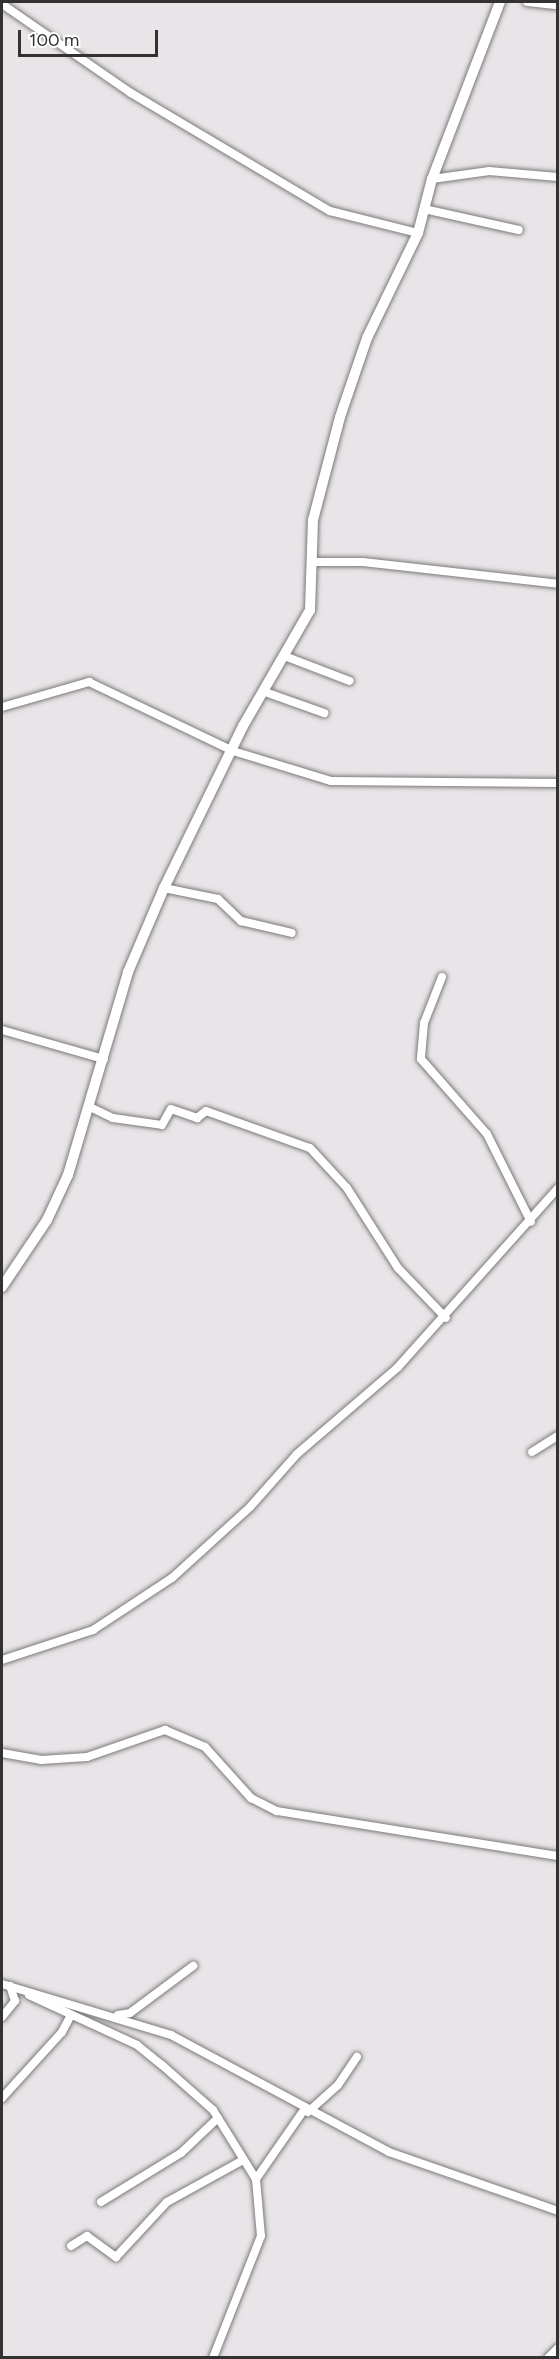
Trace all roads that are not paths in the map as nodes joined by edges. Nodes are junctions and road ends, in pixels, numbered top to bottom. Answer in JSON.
{"nodes":[{"id":1,"x":500,"y":2,"type":"edge"},
{"id":2,"x":527,"y":2,"type":"edge"},
{"id":3,"x":2,"y":4,"type":"edge"},
{"id":4,"x":558,"y":5,"type":"edge"},
{"id":5,"x":558,"y":177,"type":"edge"},
{"id":6,"x":432,"y":179,"type":"junction"},
{"id":7,"x":424,"y":209,"type":"junction"},
{"id":8,"x":519,"y":230,"type":"dead end"},
{"id":9,"x":418,"y":232,"type":"junction"},
{"id":10,"x":313,"y":562,"type":"junction"},
{"id":11,"x":558,"y":584,"type":"edge"},
{"id":12,"x":286,"y":657,"type":"junction"},
{"id":13,"x":350,"y":681,"type":"dead end"},
{"id":14,"x":265,"y":692,"type":"junction"},
{"id":15,"x":2,"y":707,"type":"edge"},
{"id":16,"x":324,"y":713,"type":"dead end"},
{"id":17,"x":233,"y":751,"type":"junction"},
{"id":18,"x":558,"y":783,"type":"edge"},
{"id":19,"x":164,"y":888,"type":"junction"},
{"id":20,"x":292,"y":933,"type":"dead end"},
{"id":21,"x":442,"y":977,"type":"dead end"},
{"id":22,"x":2,"y":1030,"type":"edge"},
{"id":23,"x":104,"y":1059,"type":"junction"},
{"id":24,"x":90,"y":1107,"type":"junction"},
{"id":25,"x":558,"y":1188,"type":"edge"},
{"id":26,"x":531,"y":1222,"type":"junction"},
{"id":27,"x":2,"y":1287,"type":"edge"},
{"id":28,"x":446,"y":1318,"type":"junction"},
{"id":29,"x":558,"y":1436,"type":"edge"},
{"id":30,"x":532,"y":1452,"type":"dead end"},
{"id":31,"x":2,"y":1660,"type":"edge"},
{"id":32,"x":2,"y":1753,"type":"edge"},
{"id":33,"x":558,"y":1856,"type":"edge"},
{"id":34,"x":194,"y":1966,"type":"dead end"},
{"id":35,"x":6,"y":1985,"type":"edge"},
{"id":36,"x":21,"y":1989,"type":"junction"},
{"id":37,"x":71,"y":2015,"type":"junction"},
{"id":38,"x":117,"y":2016,"type":"junction"},
{"id":39,"x":2,"y":2017,"type":"edge"},
{"id":40,"x":357,"y":2058,"type":"dead end"},
{"id":41,"x":2,"y":2098,"type":"edge"},
{"id":42,"x":306,"y":2111,"type":"junction"},
{"id":43,"x":218,"y":2118,"type":"junction"},
{"id":44,"x":243,"y":2160,"type":"junction"},
{"id":45,"x":255,"y":2179,"type":"junction"},
{"id":46,"x":101,"y":2202,"type":"dead end"},
{"id":47,"x":558,"y":2211,"type":"edge"},
{"id":48,"x":71,"y":2246,"type":"dead end"},
{"id":49,"x":558,"y":2348,"type":"edge"},
{"id":50,"x":213,"y":2358,"type":"edge"},
{"id":51,"x":548,"y":2358,"type":"edge"}],
"edges":[{"from":1,"to":6,"type":"street"},
{"from":2,"to":4,"type":"street"},
{"from":3,"to":9,"type":"street"},
{"from":5,"to":6,"type":"street"},
{"from":6,"to":7,"type":"street"},
{"from":7,"to":8,"type":"street"},
{"from":7,"to":9,"type":"street"},
{"from":9,"to":10,"type":"street"},
{"from":10,"to":11,"type":"street"},
{"from":10,"to":12,"type":"street"},
{"from":12,"to":13,"type":"street"},
{"from":12,"to":14,"type":"street"},
{"from":14,"to":16,"type":"street"},
{"from":14,"to":17,"type":"street"},
{"from":15,"to":17,"type":"street"},
{"from":17,"to":18,"type":"street"},
{"from":17,"to":19,"type":"street"},
{"from":19,"to":20,"type":"street"},
{"from":19,"to":23,"type":"street"},
{"from":21,"to":26,"type":"street"},
{"from":22,"to":23,"type":"street"},
{"from":23,"to":24,"type":"street"},
{"from":24,"to":27,"type":"street"},
{"from":24,"to":28,"type":"street"},
{"from":25,"to":26,"type":"street"},
{"from":26,"to":28,"type":"street"},
{"from":28,"to":31,"type":"street"},
{"from":29,"to":30,"type":"street"},
{"from":32,"to":33,"type":"street"},
{"from":34,"to":38,"type":"street"},
{"from":35,"to":36,"type":"street"},
{"from":35,"to":39,"type":"street"},
{"from":36,"to":37,"type":"street"},
{"from":36,"to":38,"type":"street"},
{"from":37,"to":41,"type":"street"},
{"from":37,"to":43,"type":"street"},
{"from":38,"to":42,"type":"street"},
{"from":40,"to":42,"type":"street"},
{"from":42,"to":45,"type":"street"},
{"from":42,"to":47,"type":"street"},
{"from":43,"to":44,"type":"street"},
{"from":43,"to":46,"type":"street"},
{"from":44,"to":45,"type":"street"},
{"from":44,"to":48,"type":"street"},
{"from":45,"to":50,"type":"street"},
{"from":49,"to":51,"type":"street"}]}
